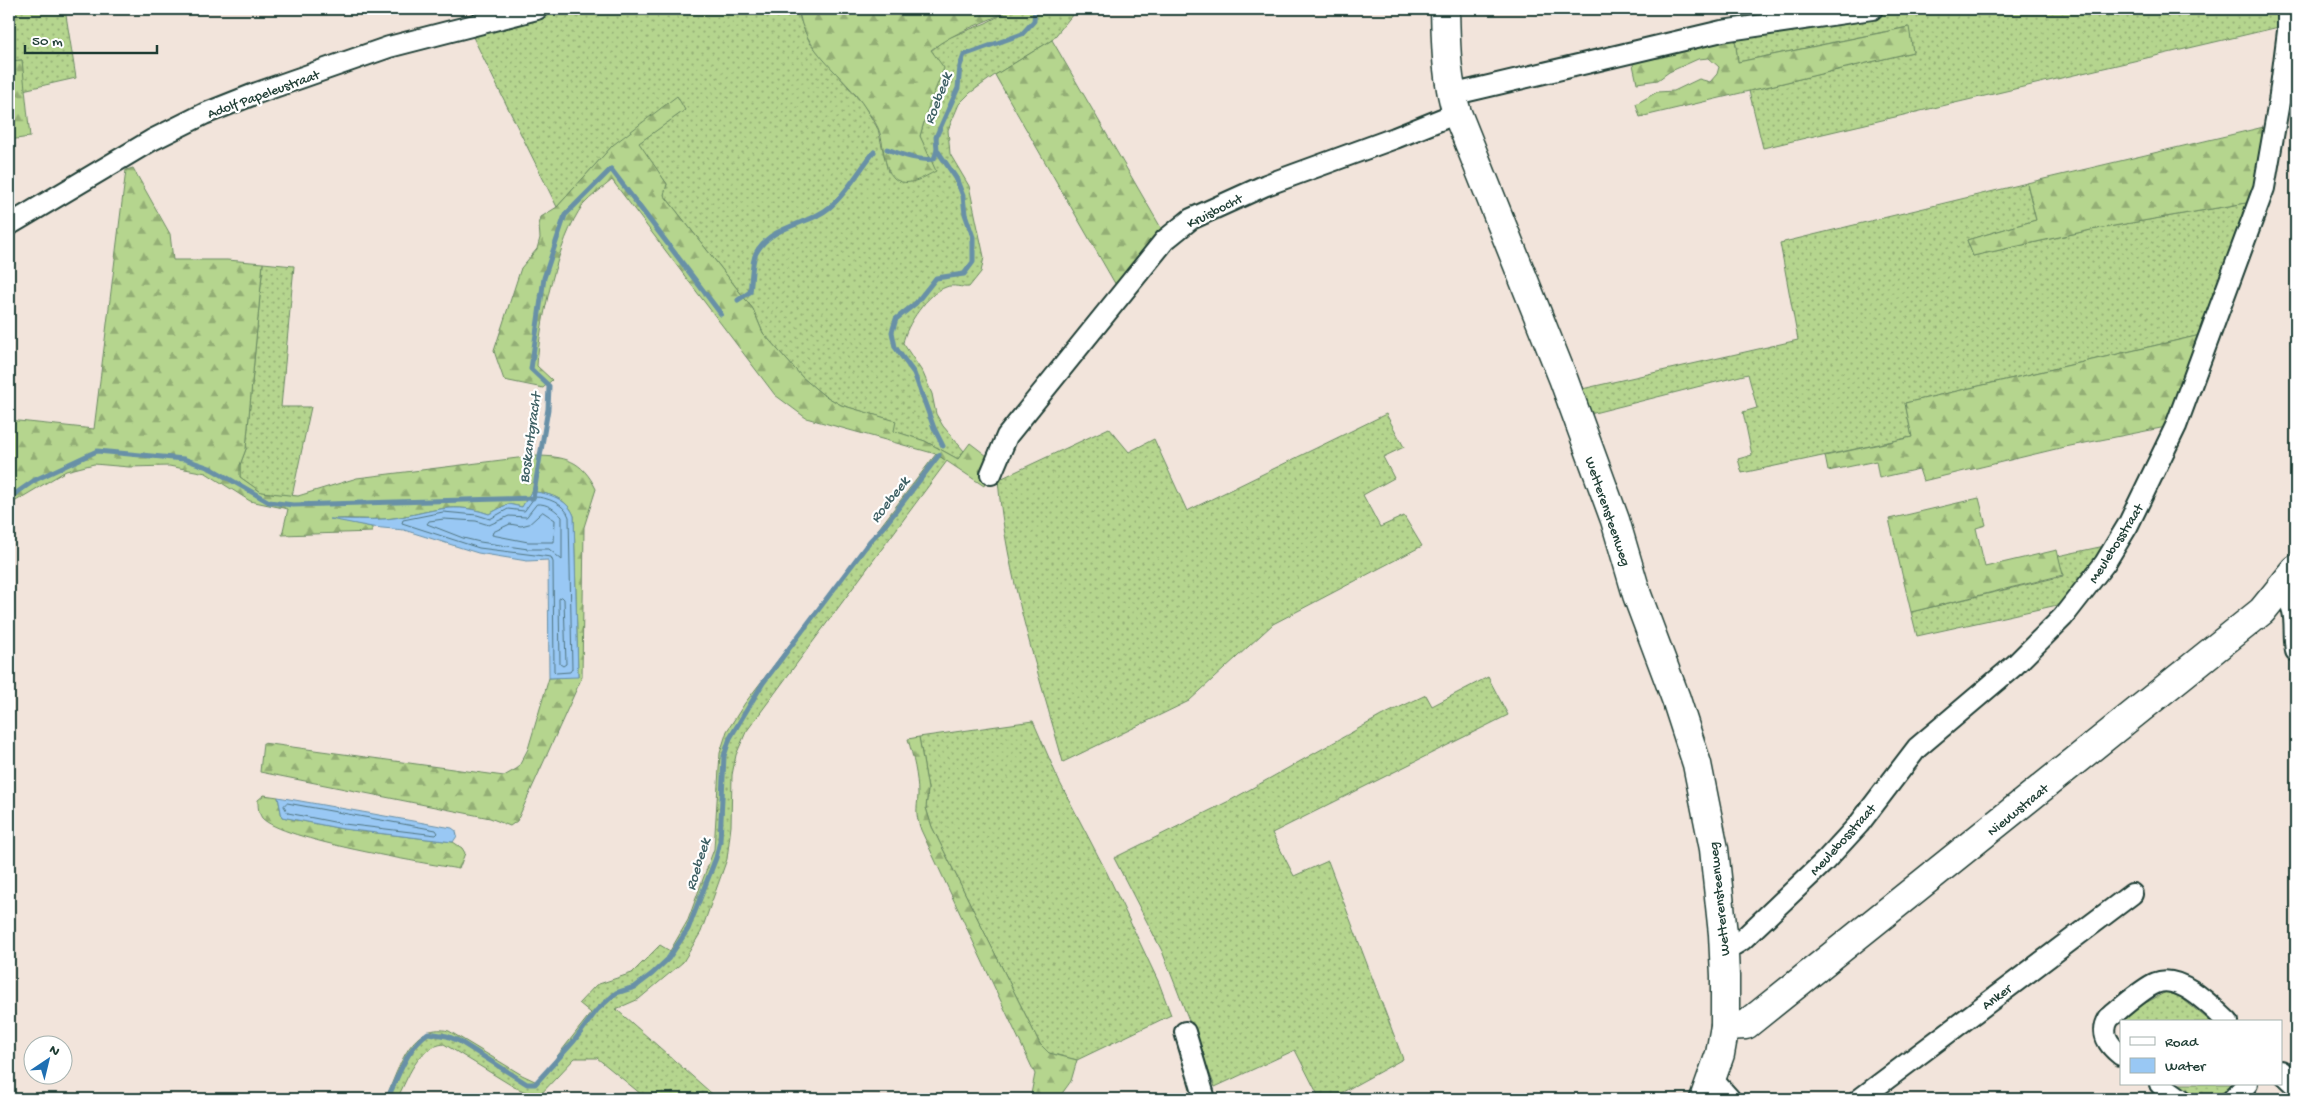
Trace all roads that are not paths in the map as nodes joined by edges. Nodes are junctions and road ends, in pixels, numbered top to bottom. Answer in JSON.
{"nodes":[{"id":1,"x":537,"y":9,"type":"edge"},
{"id":2,"x":1445,"y":9,"type":"edge"},
{"id":3,"x":1872,"y":9,"type":"edge"},
{"id":4,"x":2288,"y":9,"type":"edge"},
{"id":5,"x":1454,"y":104,"type":"junction"},
{"id":6,"x":9,"y":225,"type":"edge"},
{"id":7,"x":991,"y":474,"type":"dead end"},
{"id":8,"x":2289,"y":579,"type":"edge"},
{"id":9,"x":2296,"y":651,"type":"edge"},
{"id":10,"x":2132,"y":894,"type":"dead end"},
{"id":11,"x":1724,"y":951,"type":"junction"},
{"id":12,"x":2226,"y":1020,"type":"edge"},
{"id":13,"x":1725,"y":1026,"type":"junction"},
{"id":14,"x":1186,"y":1032,"type":"dead end"},
{"id":15,"x":2120,"y":1054,"type":"edge"},
{"id":16,"x":2282,"y":1072,"type":"edge"},
{"id":17,"x":2296,"y":1085,"type":"edge"},
{"id":18,"x":2163,"y":1086,"type":"edge"},
{"id":19,"x":2245,"y":1086,"type":"edge"},
{"id":20,"x":1715,"y":1093,"type":"edge"},
{"id":21,"x":1205,"y":1099,"type":"edge"},
{"id":22,"x":1860,"y":1099,"type":"edge"},
{"id":23,"x":2181,"y":1099,"type":"edge"},
{"id":24,"x":2233,"y":1099,"type":"edge"}],
"edges":[{"from":1,"to":6,"type":"street","name":"Adolf Papeleustraat"},
{"from":2,"to":5,"type":"street","name":"Wetterensteenweg"},
{"from":3,"to":5,"type":"street","name":"Kruisbocht"},
{"from":4,"to":11,"type":"street","name":"Meulebosstraat"},
{"from":5,"to":7,"type":"street","name":"Kruisbocht"},
{"from":5,"to":11,"type":"street","name":"Wetterensteenweg"},
{"from":8,"to":9,"type":"street"},
{"from":8,"to":13,"type":"street","name":"Nieuwstraat"},
{"from":10,"to":22,"type":"street","name":"Anker"},
{"from":11,"to":13,"type":"street","name":"Wetterensteenweg"},
{"from":12,"to":15,"type":"street"},
{"from":13,"to":20,"type":"street"},
{"from":14,"to":21,"type":"street"},
{"from":16,"to":17,"type":"street"},
{"from":18,"to":23,"type":"street"},
{"from":19,"to":24,"type":"street"}]}
